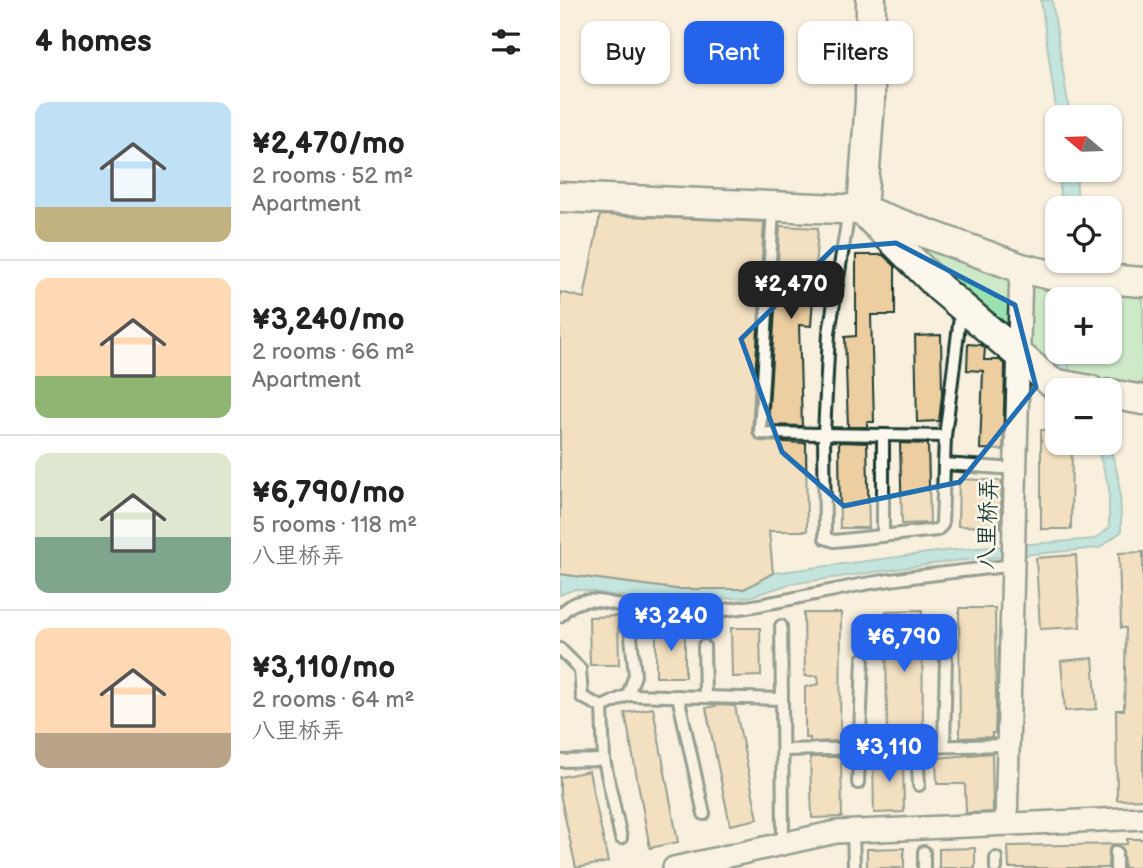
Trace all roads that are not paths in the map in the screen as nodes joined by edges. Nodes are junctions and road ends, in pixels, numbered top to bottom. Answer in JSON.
{"nodes":[{"id":1,"x":871,"y":0,"type":"edge"},
{"id":2,"x":560,"y":197,"type":"edge"},
{"id":3,"x":773,"y":206,"type":"junction"},
{"id":4,"x":856,"y":209,"type":"junction"},
{"id":5,"x":1021,"y":268,"type":"junction"},
{"id":6,"x":1143,"y":282,"type":"edge"},
{"id":7,"x":961,"y":306,"type":"junction"},
{"id":8,"x":1019,"y":355,"type":"junction"},
{"id":9,"x":1046,"y":378,"type":"edge"},
{"id":10,"x":1122,"y":396,"type":"edge"},
{"id":11,"x":1143,"y":400,"type":"edge"},
{"id":12,"x":824,"y":434,"type":"junction"},
{"id":13,"x":883,"y":435,"type":"junction"},
{"id":14,"x":946,"y":436,"type":"junction"},
{"id":15,"x":944,"y":464,"type":"junction"},
{"id":16,"x":1016,"y":470,"type":"junction"},
{"id":17,"x":883,"y":536,"type":"junction"},
{"id":18,"x":1013,"y":565,"type":"junction"},
{"id":19,"x":628,"y":608,"type":"junction"},
{"id":20,"x":560,"y":616,"type":"edge"},
{"id":21,"x":781,"y":626,"type":"dead end"},
{"id":22,"x":704,"y":646,"type":"dead end"},
{"id":23,"x":560,"y":649,"type":"edge"},
{"id":24,"x":946,"y":657,"type":"dead end"},
{"id":25,"x":863,"y":659,"type":"dead end"},
{"id":26,"x":628,"y":695,"type":"junction"},
{"id":27,"x":678,"y":696,"type":"junction"},
{"id":28,"x":705,"y":696,"type":"junction"},
{"id":29,"x":782,"y":699,"type":"junction"},
{"id":30,"x":602,"y":707,"type":"junction"},
{"id":31,"x":1008,"y":745,"type":"junction"},
{"id":32,"x":944,"y":746,"type":"junction"},
{"id":33,"x":917,"y":747,"type":"junction"},
{"id":34,"x":859,"y":748,"type":"junction"},
{"id":35,"x":783,"y":750,"type":"junction"},
{"id":36,"x":604,"y":760,"type":"junction"},
{"id":37,"x":560,"y":761,"type":"edge"},
{"id":38,"x":858,"y":783,"type":"dead end"},
{"id":39,"x":919,"y":785,"type":"dead end"},
{"id":40,"x":704,"y":814,"type":"dead end"},
{"id":41,"x":1143,"y":818,"type":"edge"},
{"id":42,"x":1006,"y":824,"type":"junction"},
{"id":43,"x":853,"y":831,"type":"junction"},
{"id":44,"x":621,"y":838,"type":"dead end"},
{"id":45,"x":783,"y":844,"type":"junction"},
{"id":46,"x":924,"y":852,"type":"dead end"},
{"id":47,"x":1116,"y":852,"type":"dead end"},
{"id":48,"x":674,"y":868,"type":"edge"},
{"id":49,"x":854,"y":868,"type":"edge"},
{"id":50,"x":924,"y":868,"type":"edge"},
{"id":51,"x":1116,"y":868,"type":"edge"}],
"edges":[{"from":1,"to":4,"type":"street"},
{"from":2,"to":3,"type":"street"},
{"from":3,"to":4,"type":"street"},
{"from":3,"to":12,"type":"lane"},
{"from":4,"to":5,"type":"street"},
{"from":4,"to":7,"type":"street"},
{"from":4,"to":12,"type":"lane"},
{"from":5,"to":6,"type":"street"},
{"from":5,"to":8,"type":"street","name":"八里桥弄"},
{"from":7,"to":8,"type":"street"},
{"from":7,"to":14,"type":"lane"},
{"from":8,"to":9,"type":"street"},
{"from":8,"to":16,"type":"street","name":"八里桥弄"},
{"from":10,"to":11,"type":"street"},
{"from":12,"to":13,"type":"lane"},
{"from":12,"to":17,"type":"lane"},
{"from":13,"to":14,"type":"lane"},
{"from":13,"to":17,"type":"lane"},
{"from":14,"to":15,"type":"lane"},
{"from":15,"to":16,"type":"lane"},
{"from":15,"to":17,"type":"lane"},
{"from":16,"to":18,"type":"street","name":"八里桥弄"},
{"from":18,"to":19,"type":"lane"},
{"from":18,"to":31,"type":"street","name":"八里桥弄"},
{"from":19,"to":20,"type":"lane"},
{"from":19,"to":26,"type":"lane"},
{"from":21,"to":29,"type":"lane"},
{"from":22,"to":28,"type":"lane"},
{"from":23,"to":30,"type":"lane"},
{"from":24,"to":32,"type":"lane"},
{"from":25,"to":34,"type":"lane"},
{"from":26,"to":27,"type":"lane"},
{"from":26,"to":30,"type":"lane"},
{"from":27,"to":28,"type":"lane"},
{"from":27,"to":40,"type":"lane"},
{"from":28,"to":29,"type":"lane"},
{"from":29,"to":35,"type":"lane"},
{"from":30,"to":36,"type":"lane"},
{"from":31,"to":32,"type":"lane"},
{"from":31,"to":42,"type":"street","name":"八里桥弄"},
{"from":32,"to":33,"type":"lane"},
{"from":33,"to":34,"type":"lane"},
{"from":33,"to":39,"type":"lane"},
{"from":34,"to":35,"type":"lane"},
{"from":34,"to":38,"type":"lane"},
{"from":35,"to":45,"type":"lane"},
{"from":36,"to":37,"type":"lane"},
{"from":36,"to":44,"type":"lane"},
{"from":41,"to":42,"type":"street"},
{"from":42,"to":43,"type":"street"},
{"from":43,"to":45,"type":"street"},
{"from":43,"to":49,"type":"lane"},
{"from":45,"to":48,"type":"street"},
{"from":46,"to":50,"type":"lane"},
{"from":47,"to":51,"type":"lane"}]}
